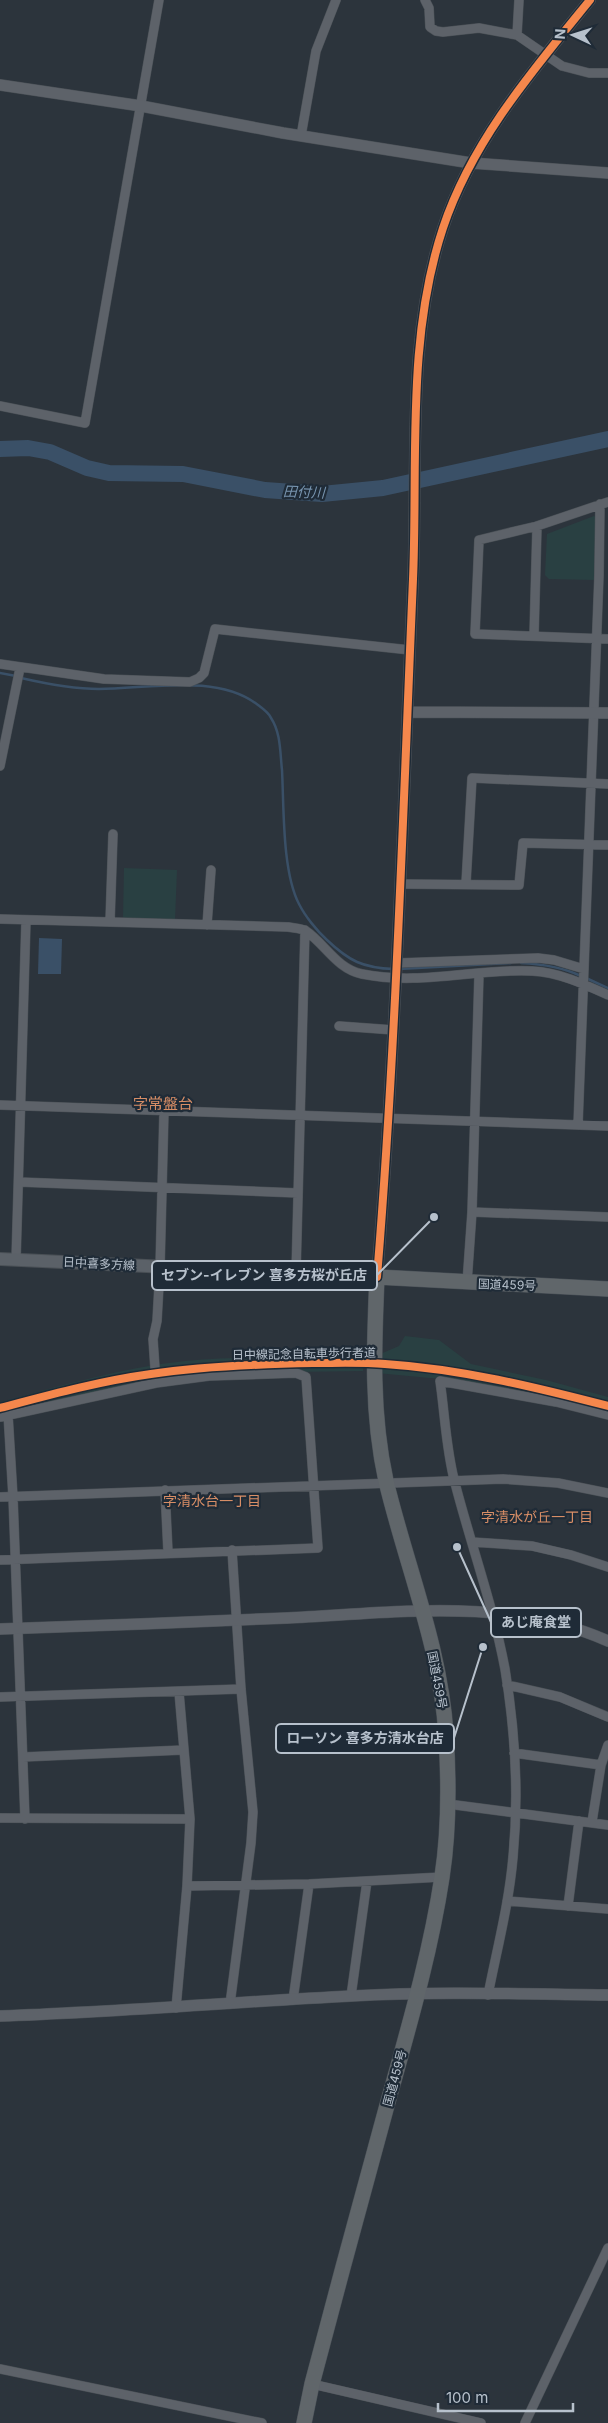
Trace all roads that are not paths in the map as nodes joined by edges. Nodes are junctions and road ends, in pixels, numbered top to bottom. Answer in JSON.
{"nodes":[{"id":1,"x":159,"y":0,"type":"edge"},
{"id":2,"x":336,"y":0,"type":"edge"},
{"id":3,"x":424,"y":0,"type":"edge"},
{"id":4,"x":519,"y":0,"type":"edge"},
{"id":5,"x":590,"y":0,"type":"edge"},
{"id":6,"x":517,"y":35,"type":"junction"},
{"id":7,"x":546,"y":54,"type":"junction"},
{"id":8,"x":608,"y":73,"type":"edge"},
{"id":9,"x":0,"y":85,"type":"edge"},
{"id":10,"x":140,"y":106,"type":"junction"},
{"id":11,"x":301,"y":136,"type":"junction"},
{"id":12,"x":471,"y":163,"type":"junction"},
{"id":13,"x":608,"y":173,"type":"edge"},
{"id":14,"x":0,"y":406,"type":"edge"},
{"id":15,"x":604,"y":503,"type":"edge"},
{"id":16,"x":537,"y":526,"type":"junction"},
{"id":17,"x":604,"y":575,"type":"edge"},
{"id":18,"x":534,"y":636,"type":"junction"},
{"id":19,"x":596,"y":639,"type":"junction"},
{"id":20,"x":608,"y":639,"type":"edge"},
{"id":21,"x":410,"y":650,"type":"junction"},
{"id":22,"x":0,"y":664,"type":"edge"},
{"id":23,"x":20,"y":668,"type":"junction"},
{"id":24,"x":408,"y":712,"type":"junction"},
{"id":25,"x":594,"y":713,"type":"junction"},
{"id":26,"x":608,"y":713,"type":"edge"},
{"id":27,"x":0,"y":766,"type":"edge"},
{"id":28,"x":591,"y":783,"type":"junction"},
{"id":29,"x":608,"y":784,"type":"edge"},
{"id":30,"x":113,"y":834,"type":"dead end"},
{"id":31,"x":587,"y":844,"type":"junction"},
{"id":32,"x":608,"y":845,"type":"edge"},
{"id":33,"x":211,"y":870,"type":"dead end"},
{"id":34,"x":466,"y":883,"type":"junction"},
{"id":35,"x":400,"y":884,"type":"junction"},
{"id":36,"x":0,"y":919,"type":"edge"},
{"id":37,"x":26,"y":920,"type":"junction"},
{"id":38,"x":110,"y":922,"type":"junction"},
{"id":39,"x":207,"y":925,"type":"junction"},
{"id":40,"x":305,"y":930,"type":"junction"},
{"id":41,"x":398,"y":962,"type":"junction"},
{"id":42,"x":584,"y":969,"type":"junction"},
{"id":43,"x":479,"y":974,"type":"junction"},
{"id":44,"x":395,"y":978,"type":"junction"},
{"id":45,"x":583,"y":984,"type":"junction"},
{"id":46,"x":608,"y":994,"type":"edge"},
{"id":47,"x":339,"y":1026,"type":"dead end"},
{"id":48,"x":394,"y":1030,"type":"junction"},
{"id":49,"x":0,"y":1105,"type":"edge"},
{"id":50,"x":19,"y":1105,"type":"junction"},
{"id":51,"x":164,"y":1111,"type":"junction"},
{"id":52,"x":300,"y":1116,"type":"junction"},
{"id":53,"x":390,"y":1118,"type":"junction"},
{"id":54,"x":474,"y":1121,"type":"junction"},
{"id":55,"x":578,"y":1125,"type":"junction"},
{"id":56,"x":608,"y":1126,"type":"edge"},
{"id":57,"x":19,"y":1182,"type":"junction"},
{"id":58,"x":162,"y":1187,"type":"junction"},
{"id":59,"x":298,"y":1193,"type":"junction"},
{"id":60,"x":472,"y":1212,"type":"junction"},
{"id":61,"x":608,"y":1217,"type":"edge"},
{"id":62,"x":0,"y":1259,"type":"edge"},
{"id":63,"x":16,"y":1260,"type":"junction"},
{"id":64,"x":160,"y":1268,"type":"junction"},
{"id":65,"x":296,"y":1273,"type":"junction"},
{"id":66,"x":377,"y":1277,"type":"junction"},
{"id":67,"x":467,"y":1283,"type":"junction"},
{"id":68,"x":608,"y":1289,"type":"edge"},
{"id":69,"x":156,"y":1383,"type":"junction"},
{"id":70,"x":4,"y":1415,"type":"edge"},
{"id":71,"x":608,"y":1415,"type":"edge"},
{"id":72,"x":454,"y":1480,"type":"junction"},
{"id":73,"x":386,"y":1482,"type":"junction"},
{"id":74,"x":314,"y":1485,"type":"junction"},
{"id":75,"x":165,"y":1490,"type":"junction"},
{"id":76,"x":608,"y":1493,"type":"edge"},
{"id":77,"x":0,"y":1497,"type":"edge"},
{"id":78,"x":13,"y":1497,"type":"junction"},
{"id":79,"x":472,"y":1542,"type":"junction"},
{"id":80,"x":232,"y":1550,"type":"junction"},
{"id":81,"x":168,"y":1552,"type":"junction"},
{"id":82,"x":15,"y":1559,"type":"junction"},
{"id":83,"x":0,"y":1560,"type":"edge"},
{"id":84,"x":608,"y":1568,"type":"edge"},
{"id":85,"x":422,"y":1612,"type":"junction"},
{"id":86,"x":493,"y":1612,"type":"junction"},
{"id":87,"x":236,"y":1620,"type":"junction"},
{"id":88,"x":19,"y":1628,"type":"junction"},
{"id":89,"x":0,"y":1629,"type":"edge"},
{"id":90,"x":608,"y":1641,"type":"edge"},
{"id":91,"x":507,"y":1684,"type":"junction"},
{"id":92,"x":241,"y":1689,"type":"junction"},
{"id":93,"x":178,"y":1692,"type":"junction"},
{"id":94,"x":20,"y":1696,"type":"junction"},
{"id":95,"x":0,"y":1697,"type":"edge"},
{"id":96,"x":608,"y":1717,"type":"edge"},
{"id":97,"x":608,"y":1745,"type":"edge"},
{"id":98,"x":183,"y":1750,"type":"junction"},
{"id":99,"x":514,"y":1753,"type":"junction"},
{"id":100,"x":23,"y":1757,"type":"junction"},
{"id":101,"x":601,"y":1765,"type":"junction"},
{"id":102,"x":448,"y":1804,"type":"junction"},
{"id":103,"x":516,"y":1813,"type":"junction"},
{"id":104,"x":0,"y":1818,"type":"edge"},
{"id":105,"x":26,"y":1819,"type":"junction"},
{"id":106,"x":190,"y":1819,"type":"junction"},
{"id":107,"x":579,"y":1821,"type":"junction"},
{"id":108,"x":592,"y":1822,"type":"junction"},
{"id":109,"x":608,"y":1825,"type":"edge"},
{"id":110,"x":442,"y":1877,"type":"junction"},
{"id":111,"x":368,"y":1881,"type":"junction"},
{"id":112,"x":308,"y":1884,"type":"junction"},
{"id":113,"x":187,"y":1886,"type":"junction"},
{"id":114,"x":245,"y":1886,"type":"junction"},
{"id":115,"x":507,"y":1901,"type":"junction"},
{"id":116,"x":568,"y":1906,"type":"junction"},
{"id":117,"x":608,"y":1909,"type":"edge"},
{"id":118,"x":418,"y":1994,"type":"junction"},
{"id":119,"x":488,"y":1995,"type":"junction"},
{"id":120,"x":608,"y":1995,"type":"edge"},
{"id":121,"x":352,"y":1996,"type":"junction"},
{"id":122,"x":293,"y":2000,"type":"junction"},
{"id":123,"x":230,"y":2004,"type":"junction"},
{"id":124,"x":176,"y":2008,"type":"junction"},
{"id":125,"x":0,"y":2016,"type":"edge"},
{"id":126,"x":608,"y":2248,"type":"edge"},
{"id":127,"x":0,"y":2369,"type":"edge"},
{"id":128,"x":312,"y":2384,"type":"junction"},
{"id":129,"x":262,"y":2423,"type":"edge"},
{"id":130,"x":304,"y":2423,"type":"edge"},
{"id":131,"x":481,"y":2423,"type":"edge"},
{"id":132,"x":525,"y":2423,"type":"edge"}],
"edges":[{"from":1,"to":10,"type":"street"},
{"from":2,"to":11,"type":"street"},
{"from":3,"to":6,"type":"street"},
{"from":4,"to":6,"type":"street"},
{"from":5,"to":7,"type":"street"},
{"from":6,"to":7,"type":"street"},
{"from":7,"to":8,"type":"street"},
{"from":7,"to":12,"type":"street"},
{"from":9,"to":10,"type":"street"},
{"from":10,"to":11,"type":"street"},
{"from":10,"to":14,"type":"street"},
{"from":11,"to":12,"type":"street"},
{"from":12,"to":13,"type":"street"},
{"from":12,"to":21,"type":"street"},
{"from":15,"to":16,"type":"street"},
{"from":15,"to":17,"type":"street"},
{"from":16,"to":18,"type":"street"},
{"from":16,"to":18,"type":"street"},
{"from":17,"to":19,"type":"street"},
{"from":18,"to":19,"type":"street"},
{"from":19,"to":20,"type":"street"},
{"from":19,"to":25,"type":"street"},
{"from":21,"to":23,"type":"street"},
{"from":21,"to":24,"type":"street"},
{"from":22,"to":23,"type":"street"},
{"from":23,"to":27,"type":"street"},
{"from":24,"to":25,"type":"street"},
{"from":24,"to":35,"type":"street"},
{"from":25,"to":26,"type":"street"},
{"from":25,"to":28,"type":"street"},
{"from":28,"to":29,"type":"street"},
{"from":28,"to":31,"type":"street"},
{"from":28,"to":34,"type":"street"},
{"from":30,"to":38,"type":"street"},
{"from":31,"to":32,"type":"street"},
{"from":31,"to":34,"type":"street"},
{"from":31,"to":42,"type":"street"},
{"from":33,"to":39,"type":"street"},
{"from":34,"to":35,"type":"street"},
{"from":35,"to":41,"type":"street"},
{"from":36,"to":37,"type":"street"},
{"from":37,"to":38,"type":"street"},
{"from":37,"to":50,"type":"street"},
{"from":38,"to":39,"type":"street"},
{"from":39,"to":40,"type":"street"},
{"from":40,"to":44,"type":"street"},
{"from":40,"to":52,"type":"street"},
{"from":41,"to":42,"type":"street"},
{"from":41,"to":44,"type":"street"},
{"from":42,"to":45,"type":"street"},
{"from":43,"to":44,"type":"street"},
{"from":43,"to":45,"type":"street"},
{"from":43,"to":54,"type":"street"},
{"from":44,"to":48,"type":"street"},
{"from":45,"to":46,"type":"street"},
{"from":45,"to":55,"type":"street"},
{"from":47,"to":48,"type":"street"},
{"from":48,"to":53,"type":"street"},
{"from":49,"to":50,"type":"street"},
{"from":50,"to":51,"type":"street"},
{"from":50,"to":57,"type":"street"},
{"from":51,"to":52,"type":"street"},
{"from":51,"to":58,"type":"street"},
{"from":52,"to":53,"type":"street"},
{"from":52,"to":59,"type":"street"},
{"from":53,"to":54,"type":"street"},
{"from":53,"to":66,"type":"street"},
{"from":54,"to":55,"type":"street"},
{"from":54,"to":60,"type":"street"},
{"from":55,"to":56,"type":"street"},
{"from":57,"to":58,"type":"street"},
{"from":57,"to":63,"type":"street"},
{"from":58,"to":59,"type":"street"},
{"from":58,"to":64,"type":"street"},
{"from":59,"to":65,"type":"street"},
{"from":60,"to":61,"type":"street"},
{"from":60,"to":67,"type":"street"},
{"from":62,"to":63,"type":"main road","name":"日中喜多方線"},
{"from":63,"to":64,"type":"main road","name":"日中喜多方線"},
{"from":64,"to":65,"type":"main road","name":"日中喜多方線"},
{"from":64,"to":69,"type":"street"},
{"from":65,"to":66,"type":"main road","name":"日中喜多方線"},
{"from":66,"to":67,"type":"highway","name":"国道459号"},
{"from":66,"to":73,"type":"highway","name":"国道459号"},
{"from":67,"to":68,"type":"highway","name":"国道459号"},
{"from":69,"to":70,"type":"street"},
{"from":69,"to":74,"type":"street"},
{"from":70,"to":78,"type":"street"},
{"from":71,"to":72,"type":"street"},
{"from":72,"to":73,"type":"street"},
{"from":72,"to":76,"type":"street"},
{"from":72,"to":79,"type":"street"},
{"from":73,"to":74,"type":"street"},
{"from":73,"to":85,"type":"highway","name":"国道459号"},
{"from":74,"to":75,"type":"street"},
{"from":74,"to":80,"type":"street"},
{"from":75,"to":78,"type":"street"},
{"from":75,"to":81,"type":"street"},
{"from":77,"to":78,"type":"street"},
{"from":78,"to":82,"type":"street"},
{"from":79,"to":84,"type":"street"},
{"from":79,"to":86,"type":"street"},
{"from":80,"to":81,"type":"street"},
{"from":80,"to":87,"type":"street"},
{"from":81,"to":82,"type":"street"},
{"from":82,"to":83,"type":"street"},
{"from":82,"to":88,"type":"street"},
{"from":85,"to":86,"type":"street"},
{"from":85,"to":87,"type":"street"},
{"from":85,"to":102,"type":"highway","name":"国道459号"},
{"from":86,"to":90,"type":"street"},
{"from":86,"to":91,"type":"street"},
{"from":87,"to":88,"type":"street"},
{"from":87,"to":92,"type":"street"},
{"from":88,"to":89,"type":"street"},
{"from":88,"to":94,"type":"street"},
{"from":91,"to":96,"type":"street"},
{"from":91,"to":99,"type":"street"},
{"from":92,"to":93,"type":"street"},
{"from":92,"to":114,"type":"street"},
{"from":93,"to":94,"type":"street"},
{"from":93,"to":98,"type":"street"},
{"from":94,"to":95,"type":"street"},
{"from":94,"to":100,"type":"street"},
{"from":97,"to":101,"type":"street"},
{"from":98,"to":100,"type":"street"},
{"from":98,"to":106,"type":"street"},
{"from":99,"to":101,"type":"street"},
{"from":99,"to":103,"type":"street"},
{"from":100,"to":105,"type":"street"},
{"from":101,"to":108,"type":"street"},
{"from":102,"to":103,"type":"street"},
{"from":102,"to":110,"type":"highway","name":"国道459号"},
{"from":103,"to":107,"type":"street"},
{"from":103,"to":115,"type":"street"},
{"from":104,"to":105,"type":"street"},
{"from":105,"to":106,"type":"street"},
{"from":106,"to":113,"type":"street"},
{"from":107,"to":108,"type":"street"},
{"from":107,"to":116,"type":"street"},
{"from":108,"to":109,"type":"street"},
{"from":110,"to":111,"type":"street"},
{"from":110,"to":118,"type":"highway","name":"国道459号"},
{"from":111,"to":112,"type":"street"},
{"from":111,"to":121,"type":"street"},
{"from":112,"to":114,"type":"street"},
{"from":112,"to":122,"type":"street"},
{"from":113,"to":114,"type":"street"},
{"from":113,"to":124,"type":"street"},
{"from":114,"to":123,"type":"street"},
{"from":115,"to":116,"type":"street"},
{"from":115,"to":119,"type":"street"},
{"from":116,"to":117,"type":"street"},
{"from":118,"to":119,"type":"street"},
{"from":118,"to":121,"type":"street"},
{"from":118,"to":128,"type":"highway","name":"国道459号"},
{"from":119,"to":120,"type":"street"},
{"from":121,"to":122,"type":"street"},
{"from":122,"to":123,"type":"street"},
{"from":123,"to":124,"type":"street"},
{"from":124,"to":125,"type":"street"},
{"from":126,"to":132,"type":"street"},
{"from":127,"to":129,"type":"street"},
{"from":128,"to":130,"type":"highway","name":"国道459号"},
{"from":128,"to":131,"type":"street"}]}
